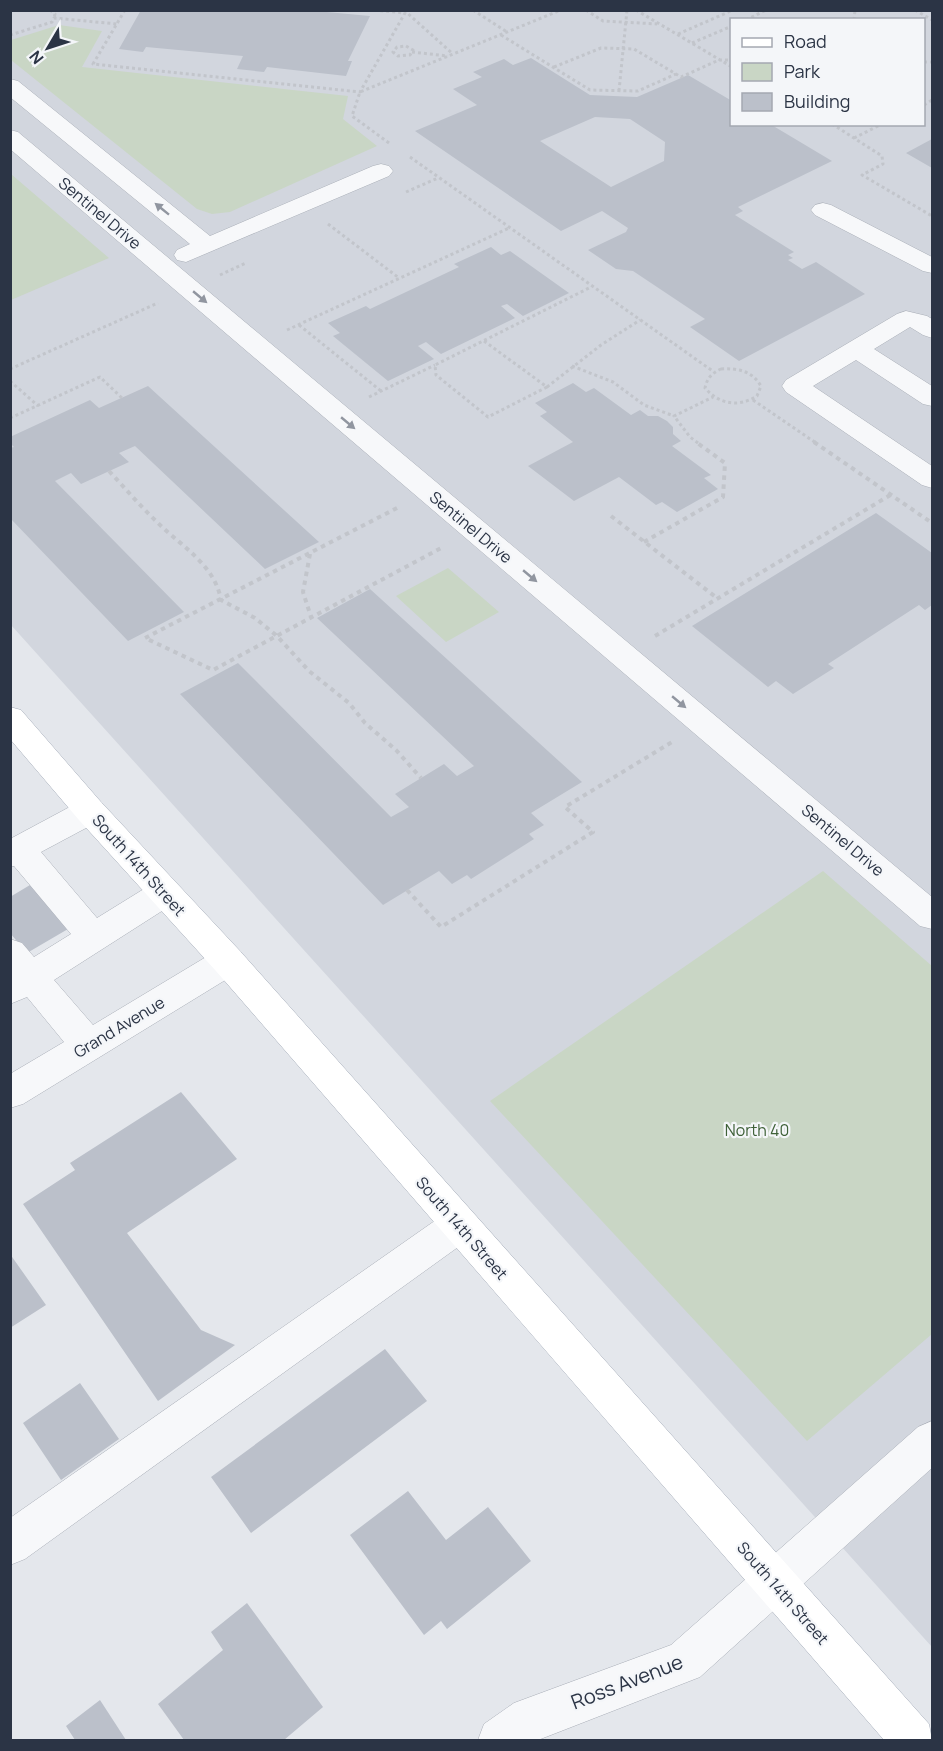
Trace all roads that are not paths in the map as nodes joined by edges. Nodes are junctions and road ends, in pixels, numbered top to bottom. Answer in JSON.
{"nodes":[{"id":1,"x":10,"y":86,"type":"edge"},
{"id":2,"x":10,"y":137,"type":"edge"},
{"id":3,"x":381,"y":171,"type":"dead end"},
{"id":4,"x":823,"y":210,"type":"dead end"},
{"id":5,"x":207,"y":246,"type":"junction"},
{"id":6,"x":162,"y":265,"type":"junction"},
{"id":7,"x":933,"y":267,"type":"edge"},
{"id":8,"x":933,"y":330,"type":"edge"},
{"id":9,"x":858,"y":350,"type":"junction"},
{"id":10,"x":933,"y":398,"type":"edge"},
{"id":11,"x":933,"y":479,"type":"edge"},
{"id":12,"x":10,"y":718,"type":"edge"},
{"id":13,"x":90,"y":811,"type":"junction"},
{"id":14,"x":15,"y":852,"type":"edge"},
{"id":15,"x":164,"y":893,"type":"junction"},
{"id":16,"x":933,"y":916,"type":"edge"},
{"id":17,"x":94,"y":938,"type":"junction"},
{"id":18,"x":228,"y":962,"type":"junction"},
{"id":19,"x":17,"y":973,"type":"edge"},
{"id":20,"x":89,"y":1046,"type":"junction"},
{"id":21,"x":10,"y":1093,"type":"edge"},
{"id":22,"x":459,"y":1225,"type":"junction"},
{"id":23,"x":933,"y":1441,"type":"edge"},
{"id":24,"x":10,"y":1544,"type":"edge"},
{"id":25,"x":775,"y":1584,"type":"junction"},
{"id":26,"x":500,"y":1740,"type":"edge"},
{"id":27,"x":913,"y":1740,"type":"edge"}],
"edges":[{"from":5,"to":1,"type":"street","one_way":true},
{"from":2,"to":6,"type":"street","name":"Sentinel Drive"},
{"from":3,"to":5,"type":"street"},
{"from":4,"to":7,"type":"street"},
{"from":5,"to":6,"type":"street"},
{"from":6,"to":16,"type":"street","name":"Sentinel Drive","one_way":true},
{"from":8,"to":9,"type":"street"},
{"from":9,"to":10,"type":"street"},
{"from":9,"to":11,"type":"street"},
{"from":12,"to":13,"type":"main road","name":"South 14th Street"},
{"from":13,"to":14,"type":"street"},
{"from":13,"to":15,"type":"main road","name":"South 14th Street"},
{"from":14,"to":17,"type":"street"},
{"from":15,"to":17,"type":"street"},
{"from":15,"to":18,"type":"main road","name":"South 14th Street"},
{"from":17,"to":19,"type":"street"},
{"from":18,"to":20,"type":"street","name":"Grand Avenue"},
{"from":18,"to":22,"type":"main road","name":"South 14th Street"},
{"from":19,"to":20,"type":"street"},
{"from":20,"to":21,"type":"street","name":"Grand Avenue"},
{"from":22,"to":24,"type":"street"},
{"from":22,"to":25,"type":"main road","name":"South 14th Street"},
{"from":23,"to":25,"type":"street","name":"Ross Avenue"},
{"from":25,"to":26,"type":"street","name":"Ross Avenue"},
{"from":25,"to":27,"type":"main road","name":"South 14th Street"}]}
